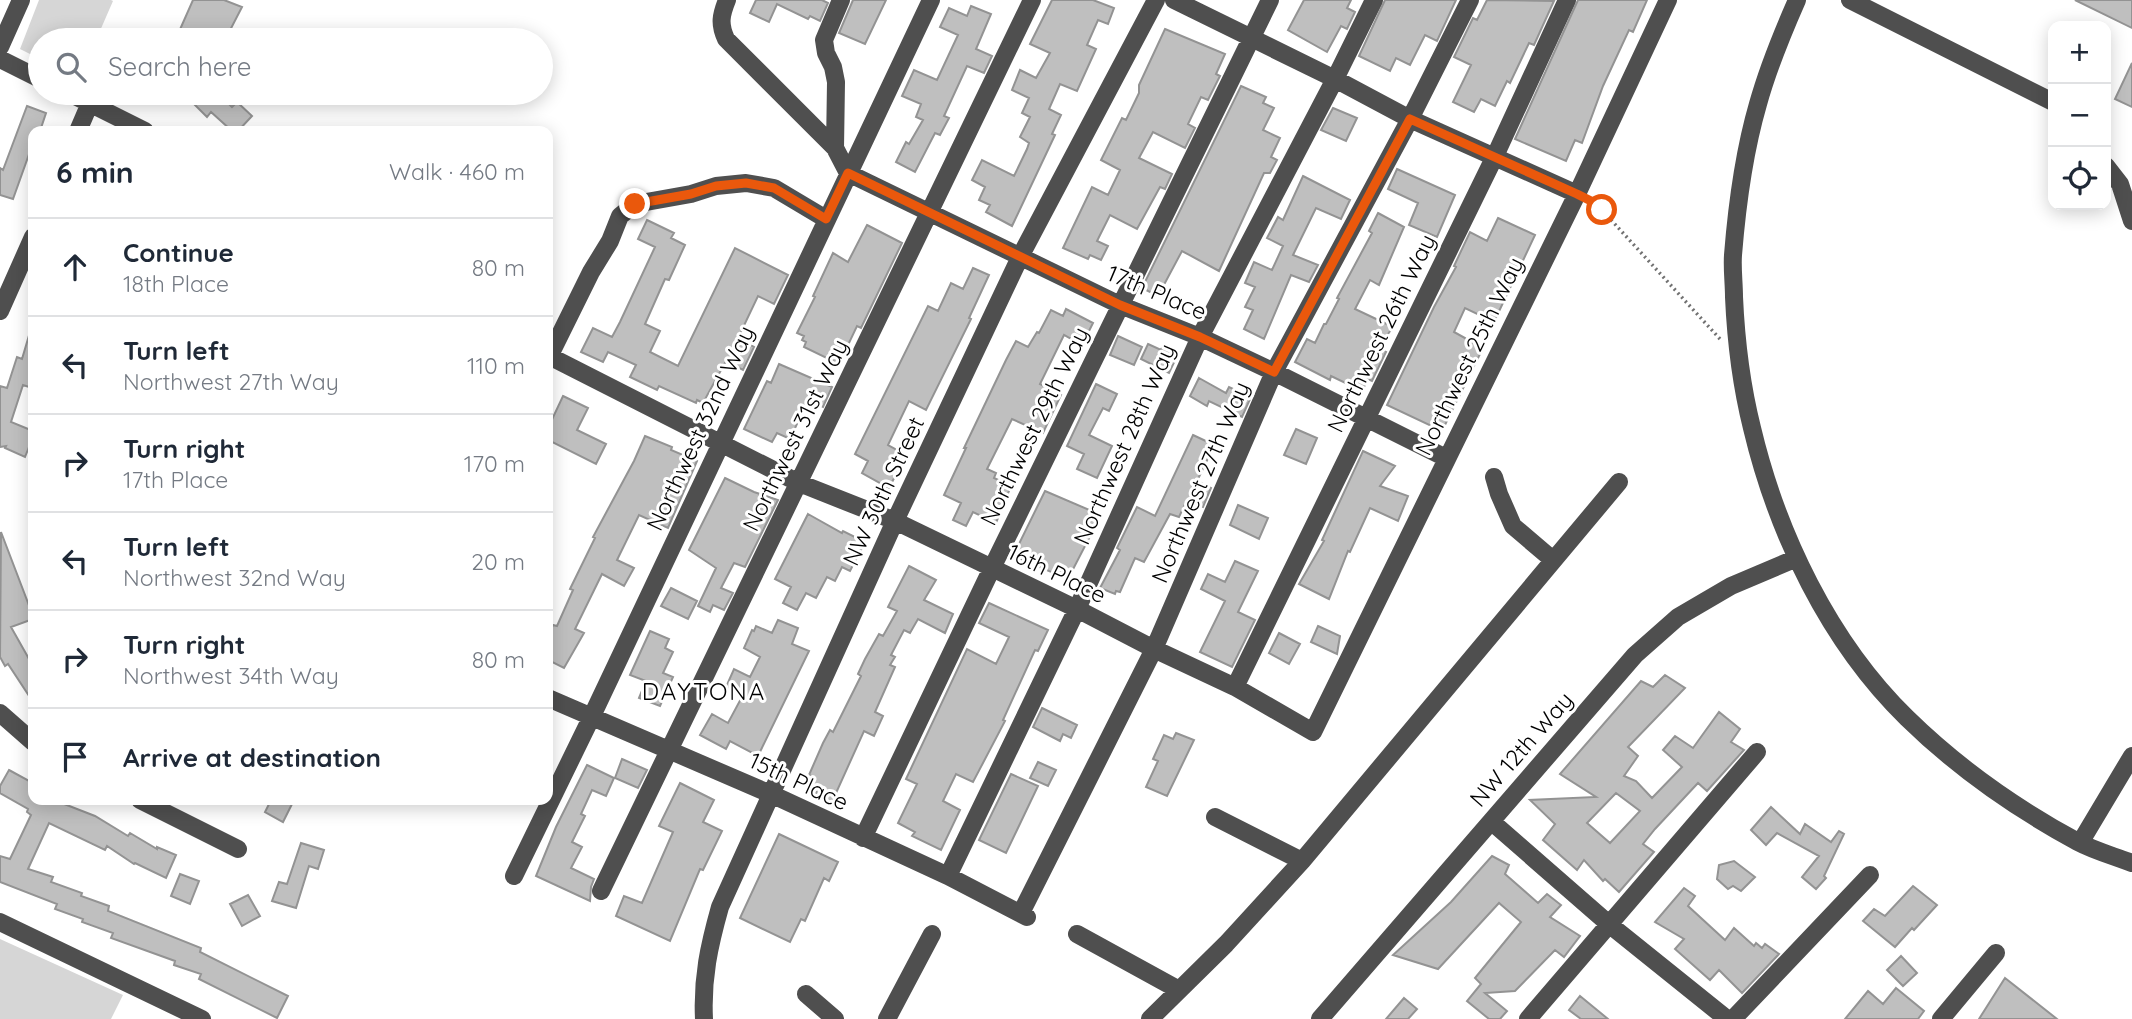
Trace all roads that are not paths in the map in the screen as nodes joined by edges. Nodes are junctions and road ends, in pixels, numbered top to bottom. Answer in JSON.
{"nodes":[{"id":1,"x":21,"y":0,"type":"edge"},
{"id":2,"x":727,"y":0,"type":"edge"},
{"id":3,"x":841,"y":0,"type":"edge"},
{"id":4,"x":931,"y":0,"type":"edge"},
{"id":5,"x":1032,"y":0,"type":"edge"},
{"id":6,"x":1156,"y":0,"type":"edge"},
{"id":7,"x":1174,"y":0,"type":"edge"},
{"id":8,"x":1270,"y":0,"type":"edge"},
{"id":9,"x":1374,"y":0,"type":"edge"},
{"id":10,"x":1470,"y":0,"type":"edge"},
{"id":11,"x":1567,"y":0,"type":"edge"},
{"id":12,"x":1668,"y":0,"type":"edge"},
{"id":13,"x":1797,"y":0,"type":"edge"},
{"id":14,"x":1850,"y":0,"type":"edge"},
{"id":15,"x":1251,"y":38,"type":"junction"},
{"id":16,"x":0,"y":47,"type":"edge"},
{"id":17,"x":0,"y":59,"type":"edge"},
{"id":18,"x":28,"y":73,"type":"edge"},
{"id":19,"x":1335,"y":79,"type":"junction"},
{"id":20,"x":2048,"y":99,"type":"edge"},
{"id":21,"x":89,"y":105,"type":"edge"},
{"id":22,"x":94,"y":105,"type":"edge"},
{"id":23,"x":1410,"y":119,"type":"junction"},
{"id":24,"x":80,"y":126,"type":"edge"},
{"id":25,"x":135,"y":126,"type":"edge"},
{"id":26,"x":835,"y":148,"type":"junction"},
{"id":27,"x":1495,"y":156,"type":"junction"},
{"id":28,"x":2111,"y":172,"type":"edge"},
{"id":29,"x":848,"y":173,"type":"junction"},
{"id":30,"x":1577,"y":194,"type":"junction"},
{"id":31,"x":930,"y":212,"type":"junction"},
{"id":32,"x":826,"y":219,"type":"junction"},
{"id":33,"x":2132,"y":221,"type":"edge"},
{"id":34,"x":1021,"y":255,"type":"junction"},
{"id":35,"x":28,"y":260,"type":"edge"},
{"id":36,"x":1120,"y":305,"type":"junction"},
{"id":37,"x":0,"y":311,"type":"edge"},
{"id":38,"x":1200,"y":337,"type":"junction"},
{"id":39,"x":553,"y":348,"type":"edge"},
{"id":40,"x":553,"y":361,"type":"edge"},
{"id":41,"x":1274,"y":372,"type":"junction"},
{"id":42,"x":1366,"y":418,"type":"junction"},
{"id":43,"x":719,"y":444,"type":"junction"},
{"id":44,"x":1446,"y":458,"type":"junction"},
{"id":45,"x":1494,"y":477,"type":"dead end"},
{"id":46,"x":1619,"y":482,"type":"dead end"},
{"id":47,"x":799,"y":483,"type":"junction"},
{"id":48,"x":895,"y":521,"type":"junction"},
{"id":49,"x":1797,"y":558,"type":"junction"},
{"id":50,"x":1553,"y":560,"type":"junction"},
{"id":51,"x":992,"y":568,"type":"junction"},
{"id":52,"x":1077,"y":609,"type":"junction"},
{"id":53,"x":1154,"y":649,"type":"junction"},
{"id":54,"x":1235,"y":687,"type":"junction"},
{"id":55,"x":553,"y":700,"type":"edge"},
{"id":56,"x":0,"y":713,"type":"edge"},
{"id":57,"x":592,"y":716,"type":"junction"},
{"id":58,"x":1312,"y":732,"type":"joint"},
{"id":59,"x":28,"y":738,"type":"edge"},
{"id":60,"x":670,"y":750,"type":"junction"},
{"id":61,"x":1757,"y":752,"type":"dead end"},
{"id":62,"x":2132,"y":756,"type":"edge"},
{"id":63,"x":773,"y":795,"type":"junction"},
{"id":64,"x":553,"y":796,"type":"edge"},
{"id":65,"x":549,"y":805,"type":"edge"},
{"id":66,"x":169,"y":806,"type":"edge"},
{"id":67,"x":1215,"y":817,"type":"dead end"},
{"id":68,"x":1492,"y":822,"type":"junction"},
{"id":69,"x":863,"y":838,"type":"junction"},
{"id":70,"x":2080,"y":843,"type":"junction"},
{"id":71,"x":238,"y":849,"type":"dead end"},
{"id":72,"x":1302,"y":861,"type":"junction"},
{"id":73,"x":2132,"y":863,"type":"edge"},
{"id":74,"x":1870,"y":875,"type":"dead end"},
{"id":75,"x":514,"y":876,"type":"dead end"},
{"id":76,"x":948,"y":876,"type":"junction"},
{"id":77,"x":601,"y":891,"type":"dead end"},
{"id":78,"x":1024,"y":915,"type":"joint"},
{"id":79,"x":0,"y":922,"type":"edge"},
{"id":80,"x":1610,"y":925,"type":"junction"},
{"id":81,"x":932,"y":934,"type":"dead end"},
{"id":82,"x":1076,"y":934,"type":"dead end"},
{"id":83,"x":1996,"y":953,"type":"dead end"},
{"id":84,"x":1179,"y":990,"type":"junction"},
{"id":85,"x":806,"y":994,"type":"dead end"},
{"id":86,"x":202,"y":1019,"type":"edge"},
{"id":87,"x":704,"y":1019,"type":"edge"},
{"id":88,"x":835,"y":1019,"type":"edge"},
{"id":89,"x":887,"y":1019,"type":"edge"},
{"id":90,"x":1150,"y":1019,"type":"edge"},
{"id":91,"x":1320,"y":1019,"type":"edge"},
{"id":92,"x":1528,"y":1019,"type":"edge"},
{"id":93,"x":1727,"y":1019,"type":"edge"},
{"id":94,"x":1733,"y":1019,"type":"edge"},
{"id":95,"x":1941,"y":1019,"type":"edge"}],
"edges":[{"from":1,"to":16,"type":"street"},
{"from":2,"to":26,"type":"street"},
{"from":3,"to":26,"type":"street"},
{"from":4,"to":29,"type":"street","name":"Northwest 32nd Way"},
{"from":5,"to":31,"type":"street","name":"Northwest 31st Way"},
{"from":6,"to":34,"type":"street","name":"NW 30th Street"},
{"from":7,"to":15,"type":"street"},
{"from":8,"to":15,"type":"street","name":"Northwest 29th Way"},
{"from":9,"to":19,"type":"street","name":"Northwest 28th Way"},
{"from":10,"to":23,"type":"street","name":"Northwest 27th Way"},
{"from":11,"to":27,"type":"street","name":"Northwest 26th Way"},
{"from":12,"to":30,"type":"street","name":"Northwest 25th Way"},
{"from":13,"to":49,"type":"street"},
{"from":14,"to":20,"type":"street"},
{"from":15,"to":19,"type":"street"},
{"from":15,"to":36,"type":"street","name":"Northwest 29th Way"},
{"from":17,"to":18,"type":"street"},
{"from":19,"to":23,"type":"street"},
{"from":19,"to":38,"type":"street","name":"Northwest 28th Way"},
{"from":21,"to":24,"type":"street"},
{"from":22,"to":25,"type":"street"},
{"from":23,"to":27,"type":"street"},
{"from":23,"to":41,"type":"street","name":"Northwest 27th Way"},
{"from":26,"to":29,"type":"street"},
{"from":27,"to":30,"type":"street"},
{"from":27,"to":42,"type":"street","name":"Northwest 26th Way"},
{"from":28,"to":33,"type":"street"},
{"from":29,"to":31,"type":"street","name":"17th Place"},
{"from":29,"to":32,"type":"street","name":"Northwest 32nd Way"},
{"from":30,"to":44,"type":"street","name":"Northwest 25th Way"},
{"from":31,"to":34,"type":"street","name":"17th Place"},
{"from":31,"to":47,"type":"street","name":"Northwest 31st Way"},
{"from":32,"to":39,"type":"street"},
{"from":32,"to":43,"type":"street","name":"Northwest 32nd Way"},
{"from":34,"to":36,"type":"street","name":"17th Place"},
{"from":34,"to":48,"type":"street","name":"NW 30th Street"},
{"from":35,"to":37,"type":"street"},
{"from":36,"to":38,"type":"street","name":"17th Place"},
{"from":36,"to":51,"type":"street","name":"Northwest 29th Way"},
{"from":38,"to":41,"type":"street","name":"17th Place"},
{"from":38,"to":52,"type":"street","name":"Northwest 28th Way"},
{"from":40,"to":43,"type":"street","name":"16th Place"},
{"from":41,"to":42,"type":"street","name":"17th Place"},
{"from":41,"to":53,"type":"street","name":"Northwest 27th Way"},
{"from":42,"to":44,"type":"street","name":"17th Place"},
{"from":42,"to":54,"type":"street","name":"Northwest 26th Way"},
{"from":43,"to":47,"type":"street","name":"16th Place"},
{"from":43,"to":57,"type":"street","name":"Northwest 32nd Way"},
{"from":44,"to":58,"type":"street","name":"Northwest 25th Way"},
{"from":45,"to":50,"type":"street"},
{"from":46,"to":50,"type":"street"},
{"from":47,"to":48,"type":"street","name":"16th Place"},
{"from":47,"to":60,"type":"street","name":"Northwest 31st Way"},
{"from":48,"to":51,"type":"street","name":"16th Place"},
{"from":48,"to":63,"type":"street","name":"NW 30th Street"},
{"from":49,"to":68,"type":"street","name":"NW 12th Way"},
{"from":49,"to":70,"type":"street"},
{"from":50,"to":72,"type":"street"},
{"from":51,"to":52,"type":"street","name":"16th Place"},
{"from":51,"to":69,"type":"street","name":"Northwest 29th Way"},
{"from":52,"to":53,"type":"street","name":"16th Place"},
{"from":52,"to":76,"type":"street","name":"Northwest 28th Way"},
{"from":53,"to":54,"type":"street","name":"16th Place"},
{"from":53,"to":78,"type":"street","name":"Northwest 27th Way"},
{"from":54,"to":58,"type":"street","name":"16th Place"},
{"from":55,"to":57,"type":"street","name":"15th Place"},
{"from":56,"to":59,"type":"street"},
{"from":57,"to":60,"type":"street","name":"15th Place"},
{"from":57,"to":64,"type":"street","name":"Northwest 32nd Way"},
{"from":60,"to":63,"type":"street","name":"15th Place"},
{"from":60,"to":77,"type":"street","name":"Northwest 31st Way"},
{"from":61,"to":80,"type":"street"},
{"from":62,"to":70,"type":"street"},
{"from":63,"to":69,"type":"street","name":"15th Place"},
{"from":63,"to":87,"type":"street","name":"NW 30th Street"},
{"from":65,"to":75,"type":"street","name":"Northwest 32nd Way"},
{"from":66,"to":71,"type":"street"},
{"from":67,"to":72,"type":"street"},
{"from":68,"to":80,"type":"street"},
{"from":68,"to":91,"type":"street","name":"NW 12th Way"},
{"from":69,"to":76,"type":"street","name":"15th Place"},
{"from":70,"to":73,"type":"street"},
{"from":72,"to":84,"type":"street"},
{"from":74,"to":94,"type":"street"},
{"from":76,"to":78,"type":"street","name":"15th Place"},
{"from":79,"to":86,"type":"street"},
{"from":80,"to":92,"type":"street"},
{"from":80,"to":93,"type":"street"},
{"from":81,"to":89,"type":"street"},
{"from":82,"to":84,"type":"street"},
{"from":83,"to":95,"type":"street"},
{"from":84,"to":90,"type":"street"},
{"from":85,"to":88,"type":"street"}]}
